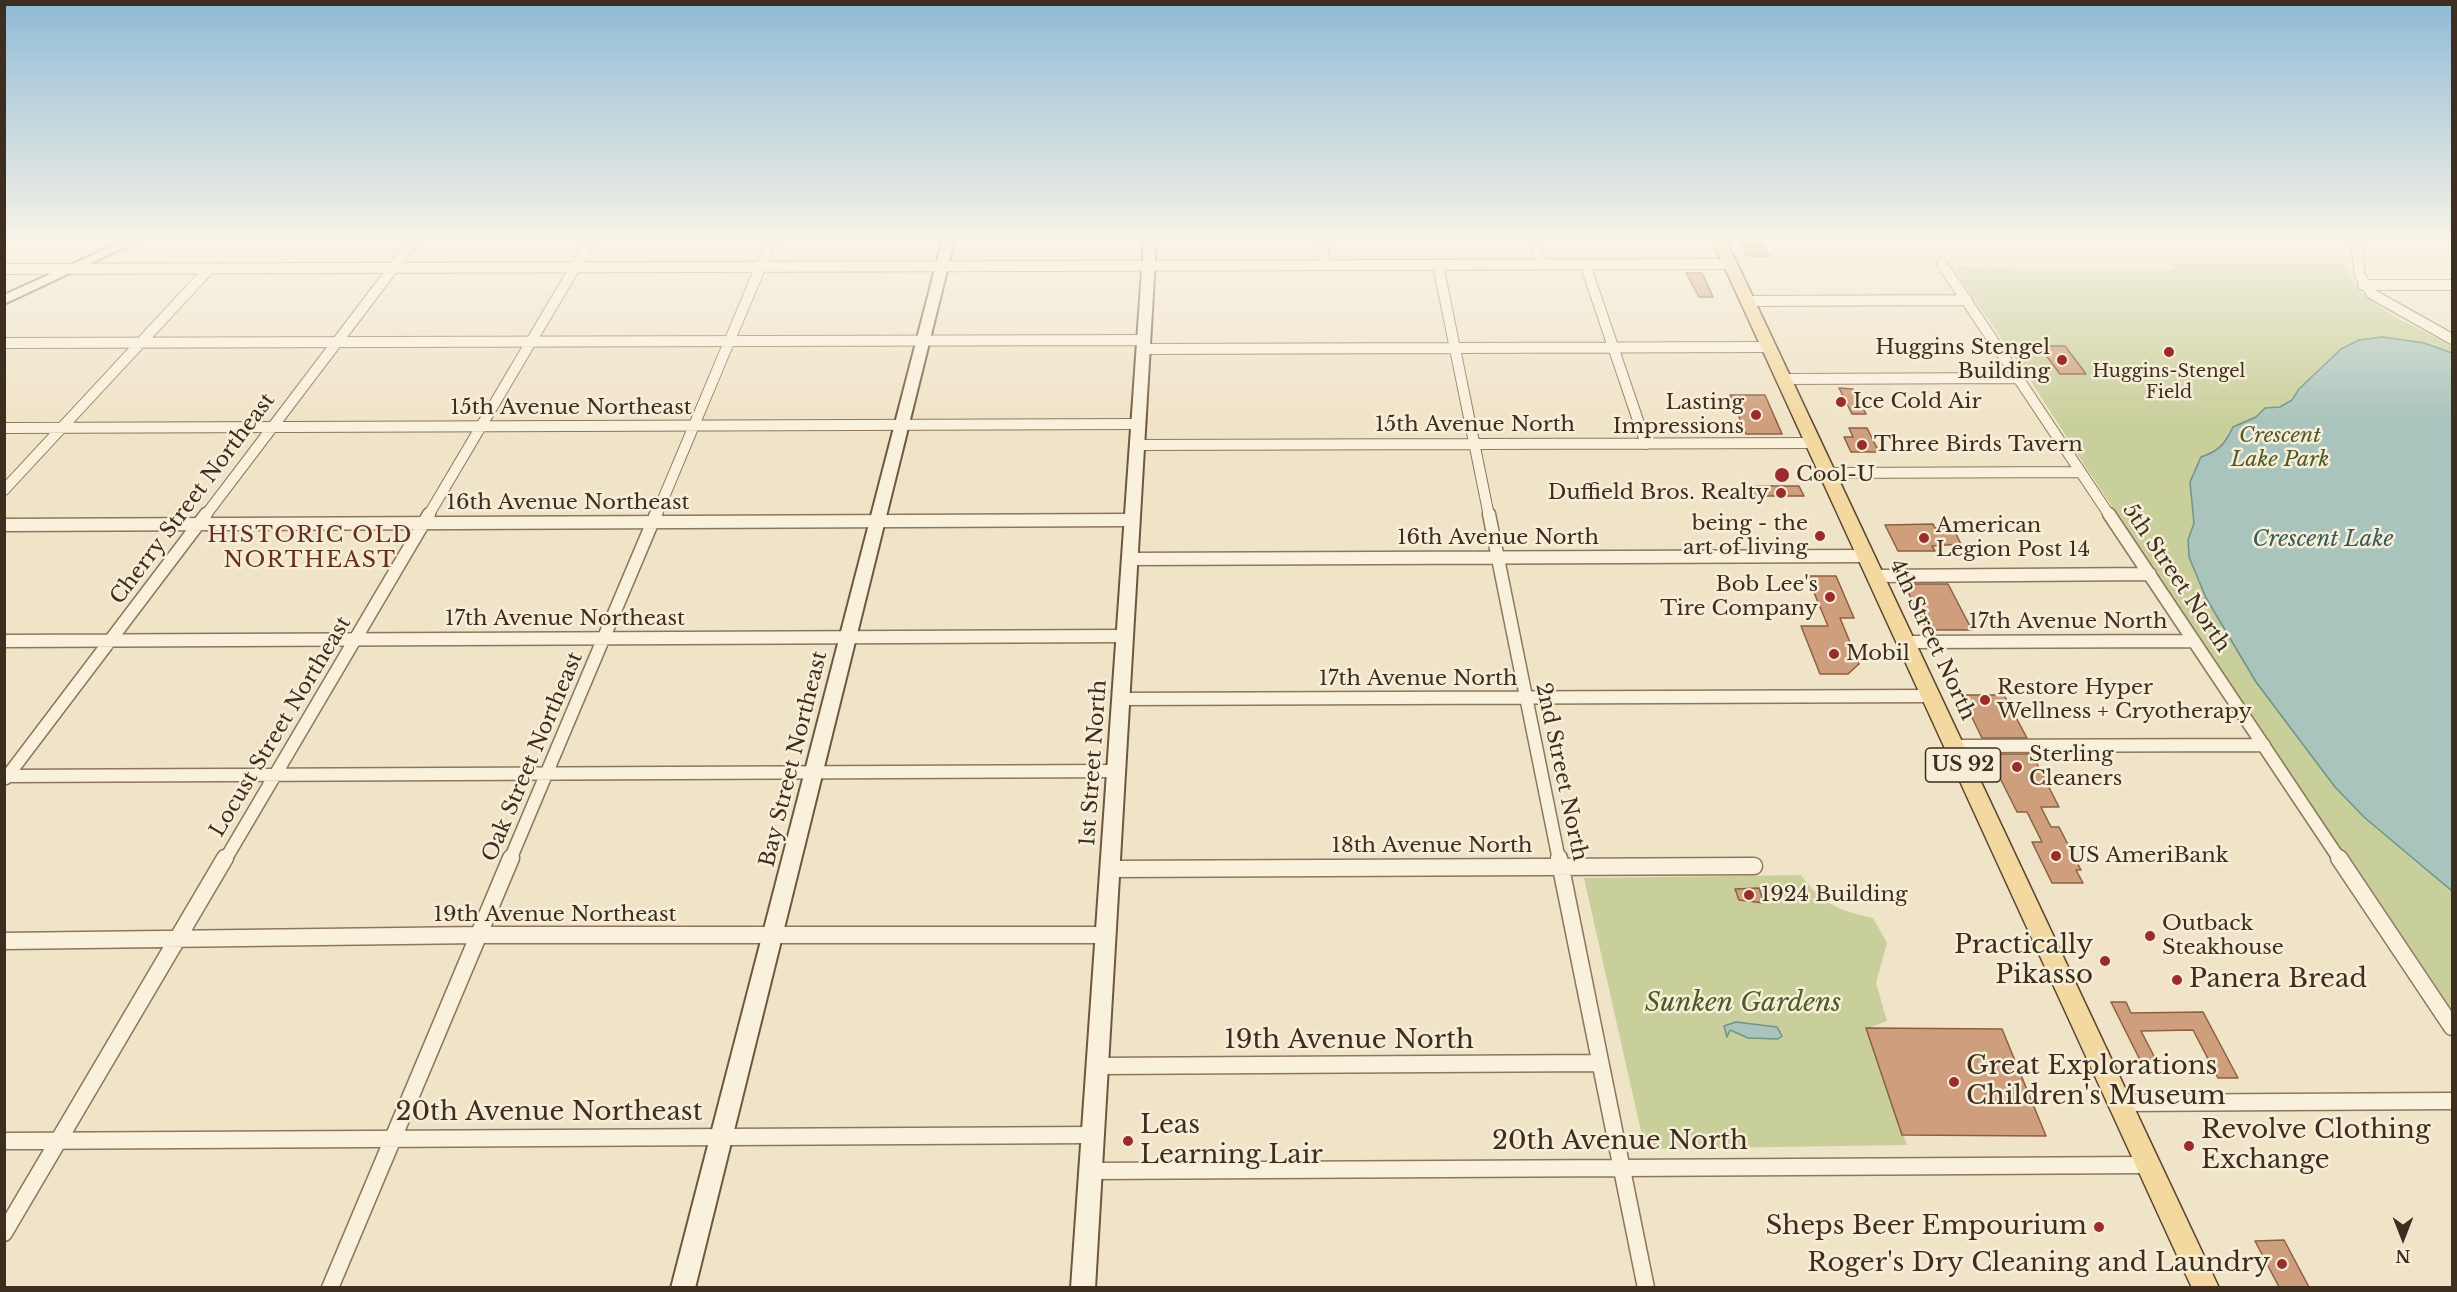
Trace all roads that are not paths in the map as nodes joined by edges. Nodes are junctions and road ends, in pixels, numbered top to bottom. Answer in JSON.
{"nodes":[{"id":1,"x":178,"y":302,"type":"edge"},
{"id":2,"x":367,"y":302,"type":"edge"},
{"id":3,"x":554,"y":302,"type":"edge"},
{"id":4,"x":745,"y":302,"type":"edge"},
{"id":5,"x":933,"y":302,"type":"edge"},
{"id":6,"x":1146,"y":302,"type":"edge"},
{"id":7,"x":1446,"y":302,"type":"edge"},
{"id":8,"x":1598,"y":302,"type":"edge"},
{"id":9,"x":1749,"y":302,"type":"edge"},
{"id":10,"x":1968,"y":302,"type":"edge"},
{"id":11,"x":2382,"y":302,"type":"edge"},
{"id":12,"x":2452,"y":339,"type":"edge"},
{"id":13,"x":923,"y":340,"type":"junction"},
{"id":14,"x":729,"y":341,"type":"junction"},
{"id":15,"x":337,"y":342,"type":"junction"},
{"id":16,"x":531,"y":342,"type":"junction"},
{"id":17,"x":4,"y":343,"type":"edge"},
{"id":18,"x":141,"y":343,"type":"junction"},
{"id":19,"x":1143,"y":344,"type":"junction"},
{"id":20,"x":1613,"y":347,"type":"junction"},
{"id":21,"x":1769,"y":347,"type":"junction"},
{"id":22,"x":1455,"y":348,"type":"junction"},
{"id":23,"x":2019,"y":378,"type":"junction"},
{"id":24,"x":1784,"y":379,"type":"junction"},
{"id":25,"x":1138,"y":424,"type":"junction"},
{"id":26,"x":693,"y":425,"type":"junction"},
{"id":27,"x":902,"y":425,"type":"junction"},
{"id":28,"x":481,"y":426,"type":"junction"},
{"id":29,"x":272,"y":427,"type":"junction"},
{"id":30,"x":4,"y":428,"type":"edge"},
{"id":31,"x":62,"y":428,"type":"junction"},
{"id":32,"x":1814,"y":443,"type":"junction"},
{"id":33,"x":1474,"y":444,"type":"junction"},
{"id":34,"x":1646,"y":444,"type":"junction"},
{"id":35,"x":1137,"y":445,"type":"junction"},
{"id":36,"x":2081,"y":472,"type":"junction"},
{"id":37,"x":1827,"y":473,"type":"junction"},
{"id":38,"x":4,"y":490,"type":"edge"},
{"id":39,"x":1132,"y":520,"type":"junction"},
{"id":40,"x":653,"y":522,"type":"junction"},
{"id":41,"x":877,"y":522,"type":"junction"},
{"id":42,"x":424,"y":523,"type":"junction"},
{"id":43,"x":199,"y":524,"type":"junction"},
{"id":44,"x":4,"y":525,"type":"edge"},
{"id":45,"x":1866,"y":556,"type":"junction"},
{"id":46,"x":1497,"y":558,"type":"junction"},
{"id":47,"x":1130,"y":559,"type":"junction"},
{"id":48,"x":2150,"y":574,"type":"junction"},
{"id":49,"x":1875,"y":576,"type":"junction"},
{"id":50,"x":1125,"y":636,"type":"junction"},
{"id":51,"x":848,"y":638,"type":"junction"},
{"id":52,"x":604,"y":639,"type":"junction"},
{"id":53,"x":110,"y":640,"type":"junction"},
{"id":54,"x":355,"y":640,"type":"junction"},
{"id":55,"x":4,"y":641,"type":"edge"},
{"id":56,"x":2194,"y":641,"type":"junction"},
{"id":57,"x":1906,"y":642,"type":"junction"},
{"id":58,"x":1931,"y":696,"type":"junction"},
{"id":59,"x":1526,"y":698,"type":"junction"},
{"id":60,"x":1121,"y":699,"type":"junction"},
{"id":61,"x":2264,"y":745,"type":"junction"},
{"id":62,"x":1954,"y":746,"type":"junction"},
{"id":63,"x":1116,"y":771,"type":"junction"},
{"id":64,"x":813,"y":772,"type":"junction"},
{"id":65,"x":547,"y":773,"type":"junction"},
{"id":66,"x":275,"y":774,"type":"junction"},
{"id":67,"x":6,"y":777,"type":"edge"},
{"id":68,"x":1754,"y":866,"type":"dead end"},
{"id":69,"x":1560,"y":867,"type":"junction"},
{"id":70,"x":1110,"y":869,"type":"junction"},
{"id":71,"x":479,"y":935,"type":"junction"},
{"id":72,"x":1106,"y":935,"type":"junction"},
{"id":73,"x":772,"y":936,"type":"junction"},
{"id":74,"x":178,"y":939,"type":"junction"},
{"id":75,"x":4,"y":941,"type":"edge"},
{"id":76,"x":2452,"y":1027,"type":"edge"},
{"id":77,"x":1600,"y":1063,"type":"junction"},
{"id":78,"x":1098,"y":1066,"type":"junction"},
{"id":79,"x":2452,"y":1101,"type":"edge"},
{"id":80,"x":2120,"y":1103,"type":"junction"},
{"id":81,"x":1093,"y":1136,"type":"junction"},
{"id":82,"x":721,"y":1137,"type":"junction"},
{"id":83,"x":393,"y":1139,"type":"junction"},
{"id":84,"x":4,"y":1141,"type":"edge"},
{"id":85,"x":58,"y":1141,"type":"junction"},
{"id":86,"x":2149,"y":1165,"type":"junction"},
{"id":87,"x":1622,"y":1168,"type":"junction"},
{"id":88,"x":1091,"y":1171,"type":"junction"},
{"id":89,"x":4,"y":1233,"type":"edge"},
{"id":90,"x":330,"y":1287,"type":"edge"},
{"id":91,"x":683,"y":1287,"type":"edge"},
{"id":92,"x":1083,"y":1287,"type":"edge"},
{"id":93,"x":1646,"y":1287,"type":"edge"},
{"id":94,"x":2206,"y":1287,"type":"edge"}],
"edges":[{"from":1,"to":18,"type":"street"},
{"from":2,"to":15,"type":"street","name":"Cherry Street Northeast"},
{"from":3,"to":16,"type":"street","name":"Locust Street Northeast"},
{"from":4,"to":14,"type":"street","name":"Oak Street Northeast"},
{"from":5,"to":13,"type":"street","name":"Bay Street Northeast"},
{"from":6,"to":19,"type":"street","name":"1st Street North"},
{"from":7,"to":22,"type":"street","name":"2nd Street North"},
{"from":8,"to":20,"type":"street"},
{"from":9,"to":21,"type":"main road","name":"4th Street North","number":"US 92"},
{"from":10,"to":23,"type":"street","name":"5th Street North"},
{"from":11,"to":12,"type":"street"},
{"from":13,"to":14,"type":"street"},
{"from":13,"to":19,"type":"street"},
{"from":13,"to":27,"type":"street","name":"Bay Street Northeast"},
{"from":14,"to":16,"type":"street"},
{"from":14,"to":26,"type":"street","name":"Oak Street Northeast"},
{"from":15,"to":16,"type":"street"},
{"from":15,"to":18,"type":"street"},
{"from":15,"to":29,"type":"street","name":"Cherry Street Northeast"},
{"from":16,"to":28,"type":"street","name":"Locust Street Northeast"},
{"from":17,"to":18,"type":"street"},
{"from":18,"to":31,"type":"street"},
{"from":19,"to":22,"type":"street"},
{"from":19,"to":25,"type":"street","name":"1st Street North"},
{"from":20,"to":21,"type":"street"},
{"from":20,"to":22,"type":"street"},
{"from":20,"to":34,"type":"street"},
{"from":21,"to":24,"type":"main road","name":"4th Street North","number":"US 92"},
{"from":22,"to":33,"type":"street","name":"2nd Street North"},
{"from":23,"to":24,"type":"street"},
{"from":23,"to":36,"type":"street","name":"5th Street North"},
{"from":24,"to":32,"type":"main road","name":"4th Street North","number":"US 92"},
{"from":25,"to":27,"type":"street","name":"15th Avenue Northeast"},
{"from":25,"to":35,"type":"street","name":"1st Street North"},
{"from":26,"to":27,"type":"street","name":"15th Avenue Northeast"},
{"from":26,"to":28,"type":"street","name":"15th Avenue Northeast"},
{"from":26,"to":40,"type":"street","name":"Oak Street Northeast"},
{"from":27,"to":41,"type":"street","name":"Bay Street Northeast"},
{"from":28,"to":29,"type":"street","name":"15th Avenue Northeast"},
{"from":28,"to":42,"type":"street","name":"Locust Street Northeast"},
{"from":29,"to":31,"type":"street","name":"15th Avenue Northeast"},
{"from":29,"to":43,"type":"street","name":"Cherry Street Northeast"},
{"from":30,"to":31,"type":"street","name":"15th Avenue Northeast"},
{"from":31,"to":38,"type":"street"},
{"from":32,"to":34,"type":"street","name":"15th Avenue North"},
{"from":32,"to":37,"type":"main road","name":"4th Street North","number":"US 92"},
{"from":33,"to":34,"type":"street","name":"15th Avenue North"},
{"from":33,"to":35,"type":"street","name":"15th Avenue North"},
{"from":33,"to":46,"type":"street","name":"2nd Street North"},
{"from":35,"to":39,"type":"street","name":"1st Street North"},
{"from":36,"to":37,"type":"street"},
{"from":36,"to":48,"type":"street","name":"5th Street North"},
{"from":37,"to":45,"type":"main road","name":"4th Street North","number":"US 92"},
{"from":39,"to":41,"type":"street","name":"16th Avenue Northeast"},
{"from":39,"to":47,"type":"street","name":"1st Street North"},
{"from":40,"to":41,"type":"street","name":"16th Avenue Northeast"},
{"from":40,"to":42,"type":"street","name":"16th Avenue Northeast"},
{"from":40,"to":52,"type":"street","name":"Oak Street Northeast"},
{"from":41,"to":51,"type":"street","name":"Bay Street Northeast"},
{"from":42,"to":43,"type":"street","name":"16th Avenue Northeast"},
{"from":42,"to":54,"type":"street","name":"Locust Street Northeast"},
{"from":43,"to":44,"type":"street","name":"16th Avenue Northeast"},
{"from":43,"to":53,"type":"street","name":"Cherry Street Northeast"},
{"from":45,"to":46,"type":"street","name":"16th Avenue North"},
{"from":45,"to":49,"type":"main road","name":"4th Street North","number":"US 92"},
{"from":46,"to":47,"type":"street","name":"16th Avenue North"},
{"from":46,"to":59,"type":"street","name":"2nd Street North"},
{"from":47,"to":50,"type":"street","name":"1st Street North"},
{"from":48,"to":49,"type":"street"},
{"from":48,"to":56,"type":"street","name":"5th Street North"},
{"from":49,"to":57,"type":"main road","name":"4th Street North","number":"US 92"},
{"from":50,"to":51,"type":"street","name":"17th Avenue Northeast"},
{"from":50,"to":60,"type":"street","name":"1st Street North"},
{"from":51,"to":52,"type":"street","name":"17th Avenue Northeast"},
{"from":51,"to":64,"type":"street","name":"Bay Street Northeast"},
{"from":52,"to":54,"type":"street","name":"17th Avenue Northeast"},
{"from":52,"to":65,"type":"street","name":"Oak Street Northeast"},
{"from":53,"to":54,"type":"street","name":"17th Avenue Northeast"},
{"from":53,"to":55,"type":"street","name":"17th Avenue Northeast"},
{"from":53,"to":67,"type":"street","name":"Cherry Street Northeast"},
{"from":54,"to":66,"type":"street","name":"Locust Street Northeast"},
{"from":56,"to":57,"type":"street","name":"17th Avenue North"},
{"from":56,"to":61,"type":"street","name":"5th Street North"},
{"from":57,"to":58,"type":"main road","name":"4th Street North","number":"US 92"},
{"from":58,"to":59,"type":"street","name":"17th Avenue North"},
{"from":58,"to":62,"type":"main road","name":"4th Street North","number":"US 92"},
{"from":59,"to":60,"type":"street","name":"17th Avenue North"},
{"from":59,"to":69,"type":"street","name":"2nd Street North"},
{"from":60,"to":63,"type":"street","name":"1st Street North"},
{"from":61,"to":62,"type":"street"},
{"from":61,"to":76,"type":"street","name":"5th Street North"},
{"from":62,"to":80,"type":"main road","name":"4th Street North","number":"US 92"},
{"from":63,"to":64,"type":"street"},
{"from":63,"to":70,"type":"street","name":"1st Street North"},
{"from":64,"to":65,"type":"street"},
{"from":64,"to":73,"type":"street","name":"Bay Street Northeast"},
{"from":65,"to":66,"type":"street"},
{"from":65,"to":71,"type":"street","name":"Oak Street Northeast"},
{"from":66,"to":67,"type":"street"},
{"from":66,"to":74,"type":"street","name":"Locust Street Northeast"},
{"from":68,"to":69,"type":"street","name":"18th Avenue North"},
{"from":69,"to":70,"type":"street","name":"18th Avenue North"},
{"from":69,"to":77,"type":"street","name":"2nd Street North"},
{"from":70,"to":72,"type":"street","name":"1st Street North"},
{"from":71,"to":73,"type":"street","name":"19th Avenue Northeast"},
{"from":71,"to":74,"type":"street","name":"19th Avenue Northeast"},
{"from":71,"to":83,"type":"street","name":"Oak Street Northeast"},
{"from":72,"to":73,"type":"street","name":"19th Avenue Northeast"},
{"from":72,"to":78,"type":"street","name":"1st Street North"},
{"from":73,"to":82,"type":"street","name":"Bay Street Northeast"},
{"from":74,"to":75,"type":"street","name":"19th Avenue Northeast"},
{"from":74,"to":85,"type":"street","name":"Locust Street Northeast"},
{"from":77,"to":78,"type":"street","name":"19th Avenue North"},
{"from":77,"to":87,"type":"street","name":"2nd Street North"},
{"from":78,"to":81,"type":"street","name":"1st Street North"},
{"from":79,"to":80,"type":"street"},
{"from":80,"to":86,"type":"main road","name":"4th Street North","number":"US 92"},
{"from":81,"to":82,"type":"street","name":"20th Avenue Northeast"},
{"from":81,"to":88,"type":"street","name":"1st Street North"},
{"from":82,"to":83,"type":"street","name":"20th Avenue Northeast"},
{"from":82,"to":91,"type":"street","name":"Bay Street Northeast"},
{"from":83,"to":85,"type":"street","name":"20th Avenue Northeast"},
{"from":83,"to":90,"type":"street","name":"Oak Street Northeast"},
{"from":84,"to":85,"type":"street","name":"20th Avenue Northeast"},
{"from":85,"to":89,"type":"street","name":"Locust Street Northeast"},
{"from":86,"to":87,"type":"street","name":"20th Avenue North"},
{"from":86,"to":94,"type":"main road","name":"4th Street North","number":"US 92"},
{"from":87,"to":88,"type":"street","name":"20th Avenue North"},
{"from":87,"to":93,"type":"street","name":"2nd Street North"},
{"from":88,"to":92,"type":"street","name":"1st Street North"}]}
